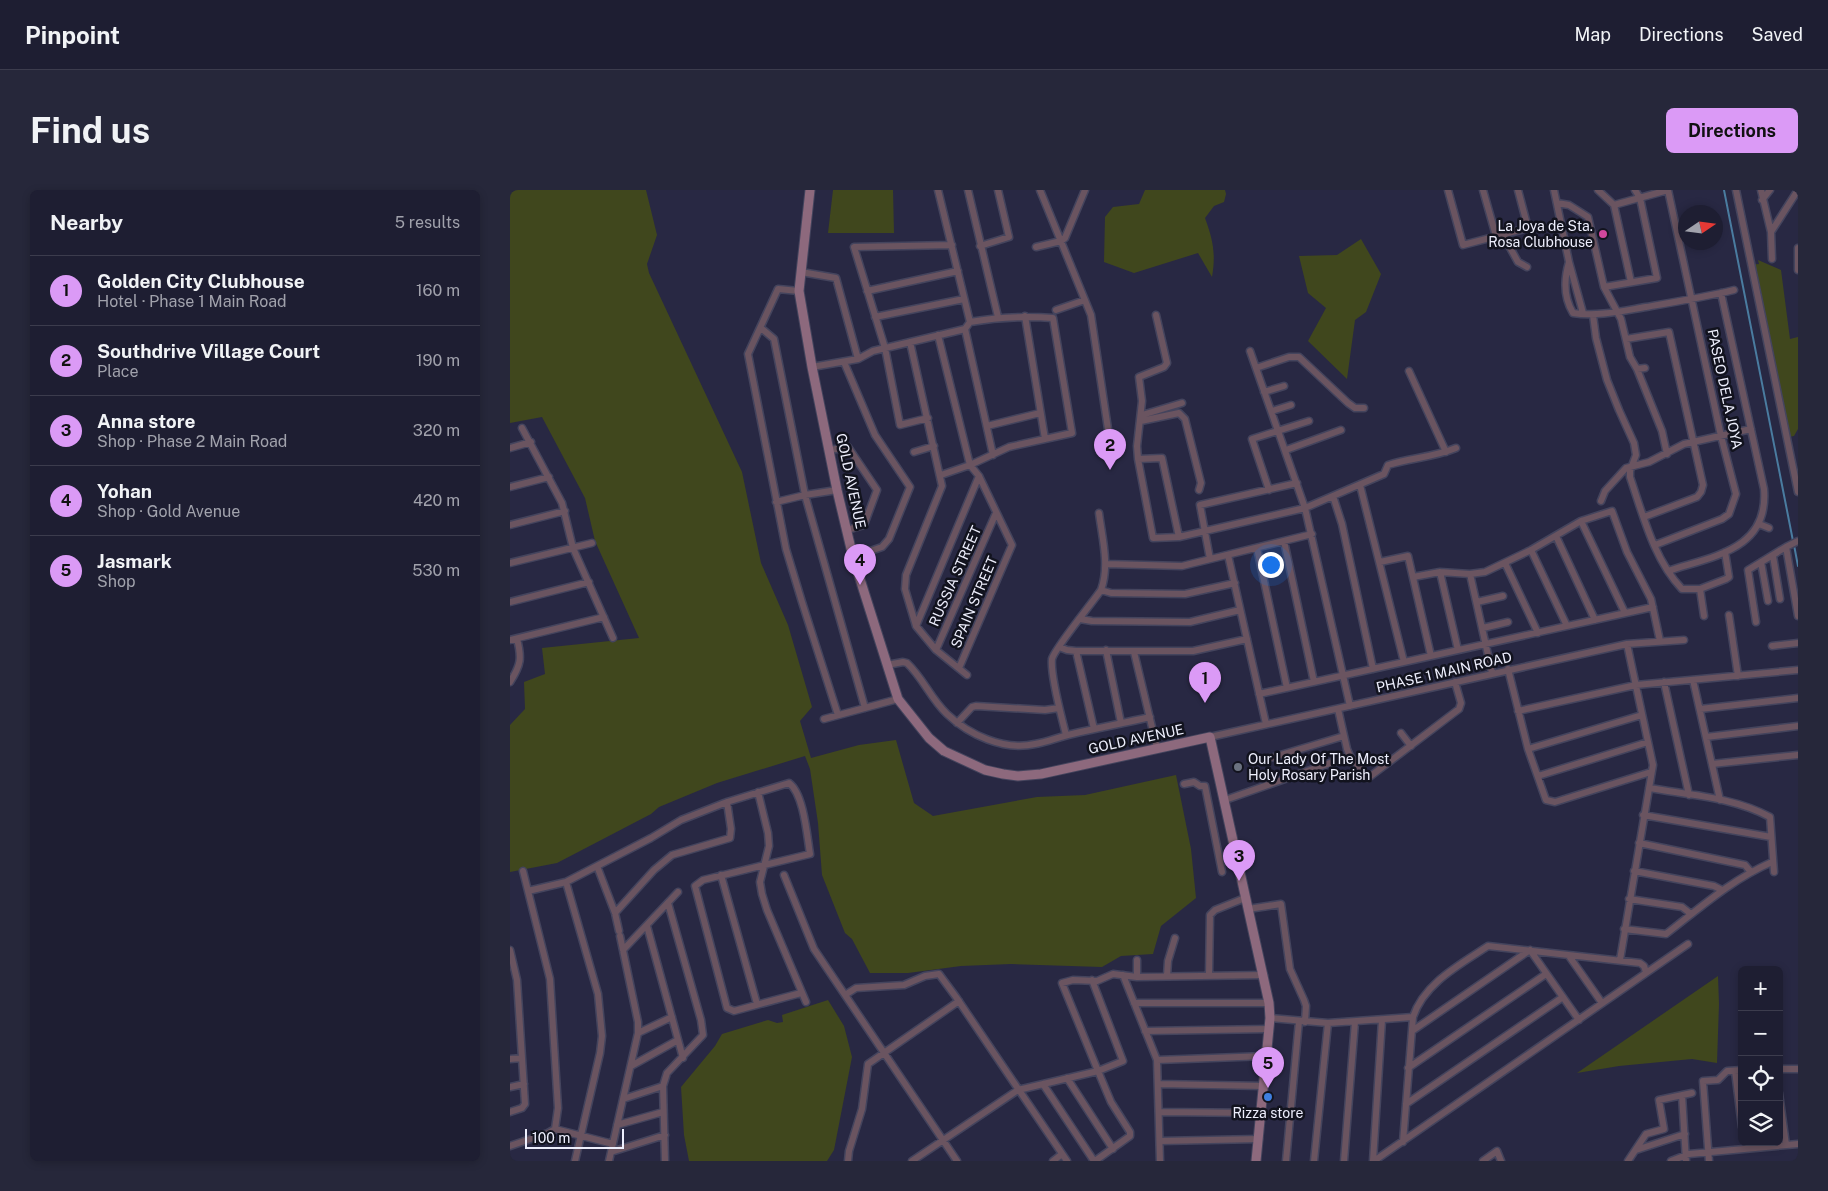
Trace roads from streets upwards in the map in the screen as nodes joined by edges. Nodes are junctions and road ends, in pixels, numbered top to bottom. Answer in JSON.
{"nodes":[{"id":1,"x":810,"y":190,"type":"edge"},
{"id":2,"x":938,"y":190,"type":"edge"},
{"id":3,"x":968,"y":190,"type":"edge"},
{"id":4,"x":998,"y":190,"type":"edge"},
{"id":5,"x":1040,"y":190,"type":"edge"},
{"id":6,"x":1084,"y":190,"type":"edge"},
{"id":7,"x":1448,"y":190,"type":"edge"},
{"id":8,"x":1482,"y":190,"type":"edge"},
{"id":9,"x":1518,"y":190,"type":"edge"},
{"id":10,"x":1554,"y":190,"type":"edge"},
{"id":11,"x":1598,"y":190,"type":"edge"},
{"id":12,"x":1635,"y":190,"type":"edge"},
{"id":13,"x":1668,"y":190,"type":"edge"},
{"id":14,"x":1736,"y":190,"type":"edge"},
{"id":15,"x":1761,"y":190,"type":"edge"},
{"id":16,"x":1770,"y":190,"type":"edge"},
{"id":17,"x":1798,"y":190,"type":"edge"},
{"id":18,"x":1640,"y":198,"type":"junction"},
{"id":19,"x":1762,"y":200,"type":"junction"},
{"id":20,"x":1557,"y":204,"type":"junction"},
{"id":21,"x":1614,"y":206,"type":"junction"},
{"id":22,"x":1770,"y":232,"type":"junction"},
{"id":23,"x":1499,"y":236,"type":"junction"},
{"id":24,"x":1061,"y":241,"type":"junction"},
{"id":25,"x":952,"y":245,"type":"junction"},
{"id":26,"x":980,"y":246,"type":"junction"},
{"id":27,"x":1036,"y":248,"type":"dead end"},
{"id":28,"x":1798,"y":248,"type":"edge"},
{"id":29,"x":1772,"y":259,"type":"dead end"},
{"id":30,"x":1797,"y":259,"type":"edge"},
{"id":31,"x":1569,"y":262,"type":"junction"},
{"id":32,"x":1527,"y":267,"type":"dead end"},
{"id":33,"x":1798,"y":270,"type":"edge"},
{"id":34,"x":800,"y":272,"type":"junction"},
{"id":35,"x":958,"y":272,"type":"junction"},
{"id":36,"x":1631,"y":282,"type":"junction"},
{"id":37,"x":1604,"y":287,"type":"junction"},
{"id":38,"x":1734,"y":290,"type":"dead end"},
{"id":39,"x":799,"y":291,"type":"junction"},
{"id":40,"x":867,"y":291,"type":"junction"},
{"id":41,"x":1721,"y":293,"type":"junction"},
{"id":42,"x":964,"y":299,"type":"junction"},
{"id":43,"x":1692,"y":299,"type":"junction"},
{"id":44,"x":1085,"y":300,"type":"junction"},
{"id":45,"x":1056,"y":310,"type":"dead end"},
{"id":46,"x":1618,"y":312,"type":"junction"},
{"id":47,"x":1583,"y":313,"type":"junction"},
{"id":48,"x":1593,"y":314,"type":"junction"},
{"id":49,"x":1156,"y":315,"type":"dead end"},
{"id":50,"x":1025,"y":316,"type":"junction"},
{"id":51,"x":875,"y":317,"type":"junction"},
{"id":52,"x":998,"y":317,"type":"junction"},
{"id":53,"x":970,"y":322,"type":"junction"},
{"id":54,"x":760,"y":328,"type":"junction"},
{"id":55,"x":965,"y":329,"type":"junction"},
{"id":56,"x":938,"y":335,"type":"junction"},
{"id":57,"x":1626,"y":339,"type":"junction"},
{"id":58,"x":910,"y":342,"type":"junction"},
{"id":59,"x":885,"y":348,"type":"junction"},
{"id":60,"x":1250,"y":351,"type":"dead end"},
{"id":61,"x":858,"y":359,"type":"junction"},
{"id":62,"x":844,"y":362,"type":"junction"},
{"id":63,"x":812,"y":367,"type":"junction"},
{"id":64,"x":1256,"y":368,"type":"junction"},
{"id":65,"x":1645,"y":368,"type":"dead end"},
{"id":66,"x":1637,"y":369,"type":"junction"},
{"id":67,"x":1409,"y":371,"type":"dead end"},
{"id":68,"x":1284,"y":386,"type":"dead end"},
{"id":69,"x":1264,"y":392,"type":"junction"},
{"id":70,"x":1182,"y":403,"type":"dead end"},
{"id":71,"x":1291,"y":404,"type":"dead end"},
{"id":72,"x":1364,"y":408,"type":"dead end"},
{"id":73,"x":1272,"y":411,"type":"junction"},
{"id":74,"x":1040,"y":413,"type":"junction"},
{"id":75,"x":928,"y":418,"type":"junction"},
{"id":76,"x":1141,"y":418,"type":"junction"},
{"id":77,"x":1309,"y":421,"type":"dead end"},
{"id":78,"x":987,"y":426,"type":"junction"},
{"id":79,"x":522,"y":428,"type":"dead end"},
{"id":80,"x":1108,"y":429,"type":"dead end"},
{"id":81,"x":1751,"y":429,"type":"junction"},
{"id":82,"x":1341,"y":430,"type":"dead end"},
{"id":83,"x":1279,"y":431,"type":"junction"},
{"id":84,"x":1721,"y":436,"type":"junction"},
{"id":85,"x":1044,"y":439,"type":"junction"},
{"id":86,"x":531,"y":442,"type":"junction"},
{"id":87,"x":1693,"y":442,"type":"junction"},
{"id":88,"x":934,"y":446,"type":"junction"},
{"id":89,"x":510,"y":448,"type":"edge"},
{"id":90,"x":1456,"y":448,"type":"dead end"},
{"id":91,"x":830,"y":450,"type":"junction"},
{"id":92,"x":1286,"y":450,"type":"junction"},
{"id":93,"x":914,"y":452,"type":"dead end"},
{"id":94,"x":1446,"y":452,"type":"junction"},
{"id":95,"x":1668,"y":454,"type":"junction"},
{"id":96,"x":993,"y":455,"type":"junction"},
{"id":97,"x":1138,"y":459,"type":"junction"},
{"id":98,"x":970,"y":465,"type":"junction"},
{"id":99,"x":1632,"y":466,"type":"junction"},
{"id":100,"x":941,"y":475,"type":"junction"},
{"id":101,"x":979,"y":476,"type":"junction"},
{"id":102,"x":549,"y":477,"type":"junction"},
{"id":103,"x":1297,"y":483,"type":"junction"},
{"id":104,"x":1360,"y":485,"type":"junction"},
{"id":105,"x":510,"y":487,"type":"edge"},
{"id":106,"x":837,"y":490,"type":"junction"},
{"id":107,"x":1199,"y":490,"type":"dead end"},
{"id":108,"x":1269,"y":490,"type":"junction"},
{"id":109,"x":1798,"y":492,"type":"edge"},
{"id":110,"x":805,"y":495,"type":"junction"},
{"id":111,"x":1333,"y":496,"type":"junction"},
{"id":112,"x":1601,"y":501,"type":"dead end"},
{"id":113,"x":776,"y":502,"type":"junction"},
{"id":114,"x":1305,"y":508,"type":"junction"},
{"id":115,"x":565,"y":511,"type":"junction"},
{"id":116,"x":996,"y":513,"type":"junction"},
{"id":117,"x":1099,"y":513,"type":"dead end"},
{"id":118,"x":1644,"y":517,"type":"junction"},
{"id":119,"x":1581,"y":521,"type":"junction"},
{"id":120,"x":1759,"y":524,"type":"junction"},
{"id":121,"x":510,"y":525,"type":"edge"},
{"id":122,"x":1769,"y":528,"type":"dead end"},
{"id":123,"x":847,"y":530,"type":"junction"},
{"id":124,"x":1205,"y":531,"type":"junction"},
{"id":125,"x":1312,"y":534,"type":"junction"},
{"id":126,"x":1556,"y":536,"type":"junction"},
{"id":127,"x":1179,"y":537,"type":"junction"},
{"id":128,"x":1284,"y":541,"type":"junction"},
{"id":129,"x":1795,"y":542,"type":"edge"},
{"id":130,"x":592,"y":543,"type":"dead end"},
{"id":131,"x":1655,"y":545,"type":"junction"},
{"id":132,"x":1786,"y":547,"type":"junction"},
{"id":133,"x":573,"y":548,"type":"junction"},
{"id":134,"x":1257,"y":548,"type":"junction"},
{"id":135,"x":1531,"y":550,"type":"junction"},
{"id":136,"x":1725,"y":552,"type":"junction"},
{"id":137,"x":1228,"y":555,"type":"junction"},
{"id":138,"x":1773,"y":556,"type":"junction"},
{"id":139,"x":854,"y":557,"type":"junction"},
{"id":140,"x":1210,"y":559,"type":"junction"},
{"id":141,"x":1380,"y":562,"type":"junction"},
{"id":142,"x":1761,"y":562,"type":"junction"},
{"id":143,"x":510,"y":563,"type":"edge"},
{"id":144,"x":1505,"y":563,"type":"junction"},
{"id":145,"x":1106,"y":564,"type":"junction"},
{"id":146,"x":1668,"y":571,"type":"junction"},
{"id":147,"x":1440,"y":572,"type":"junction"},
{"id":148,"x":1470,"y":574,"type":"junction"},
{"id":149,"x":1413,"y":577,"type":"junction"},
{"id":150,"x":589,"y":582,"type":"junction"},
{"id":151,"x":1234,"y":583,"type":"junction"},
{"id":152,"x":1700,"y":589,"type":"junction"},
{"id":153,"x":1102,"y":590,"type":"junction"},
{"id":154,"x":1503,"y":596,"type":"dead end"},
{"id":155,"x":1780,"y":599,"type":"dead end"},
{"id":156,"x":1768,"y":600,"type":"dead end"},
{"id":157,"x":510,"y":602,"type":"edge"},
{"id":158,"x":1477,"y":602,"type":"junction"},
{"id":159,"x":1653,"y":607,"type":"junction"},
{"id":160,"x":1240,"y":610,"type":"junction"},
{"id":161,"x":1624,"y":613,"type":"junction"},
{"id":162,"x":1729,"y":614,"type":"dead end"},
{"id":163,"x":1704,"y":616,"type":"dead end"},
{"id":164,"x":1798,"y":616,"type":"edge"},
{"id":165,"x":604,"y":617,"type":"junction"},
{"id":166,"x":1080,"y":619,"type":"junction"},
{"id":167,"x":1594,"y":620,"type":"junction"},
{"id":168,"x":1508,"y":622,"type":"dead end"},
{"id":169,"x":1756,"y":622,"type":"dead end"},
{"id":170,"x":916,"y":626,"type":"junction"},
{"id":171,"x":1567,"y":626,"type":"junction"},
{"id":172,"x":1482,"y":628,"type":"junction"},
{"id":173,"x":1538,"y":633,"type":"junction"},
{"id":174,"x":613,"y":638,"type":"dead end"},
{"id":175,"x":517,"y":639,"type":"junction"},
{"id":176,"x":1247,"y":639,"type":"junction"},
{"id":177,"x":510,"y":640,"type":"edge"},
{"id":178,"x":1684,"y":640,"type":"dead end"},
{"id":179,"x":1660,"y":641,"type":"junction"},
{"id":180,"x":1798,"y":643,"type":"edge"},
{"id":181,"x":1486,"y":644,"type":"junction"},
{"id":182,"x":1627,"y":644,"type":"junction"},
{"id":183,"x":1059,"y":646,"type":"junction"},
{"id":184,"x":1772,"y":646,"type":"dead end"},
{"id":185,"x":936,"y":650,"type":"junction"},
{"id":186,"x":1106,"y":650,"type":"junction"},
{"id":187,"x":1458,"y":650,"type":"junction"},
{"id":188,"x":1076,"y":651,"type":"junction"},
{"id":189,"x":1134,"y":652,"type":"junction"},
{"id":190,"x":1431,"y":656,"type":"junction"},
{"id":191,"x":1404,"y":662,"type":"junction"},
{"id":192,"x":887,"y":665,"type":"junction"},
{"id":193,"x":959,"y":668,"type":"junction"},
{"id":194,"x":1373,"y":669,"type":"junction"},
{"id":195,"x":1508,"y":669,"type":"junction"},
{"id":196,"x":1798,"y":670,"type":"edge"},
{"id":197,"x":1492,"y":673,"type":"junction"},
{"id":198,"x":967,"y":675,"type":"dead end"},
{"id":199,"x":1343,"y":676,"type":"junction"},
{"id":200,"x":1738,"y":676,"type":"junction"},
{"id":201,"x":1693,"y":680,"type":"junction"},
{"id":202,"x":510,"y":682,"type":"edge"},
{"id":203,"x":1314,"y":682,"type":"junction"},
{"id":204,"x":1455,"y":682,"type":"junction"},
{"id":205,"x":1664,"y":682,"type":"junction"},
{"id":206,"x":1636,"y":685,"type":"junction"},
{"id":207,"x":1286,"y":688,"type":"junction"},
{"id":208,"x":1259,"y":694,"type":"junction"},
{"id":209,"x":1798,"y":698,"type":"edge"},
{"id":210,"x":898,"y":699,"type":"junction"},
{"id":211,"x":1350,"y":706,"type":"junction"},
{"id":212,"x":865,"y":708,"type":"junction"},
{"id":213,"x":1059,"y":708,"type":"junction"},
{"id":214,"x":1338,"y":709,"type":"junction"},
{"id":215,"x":1700,"y":709,"type":"junction"},
{"id":216,"x":1518,"y":711,"type":"junction"},
{"id":217,"x":838,"y":715,"type":"junction"},
{"id":218,"x":1642,"y":715,"type":"junction"},
{"id":219,"x":1150,"y":717,"type":"junction"},
{"id":220,"x":824,"y":719,"type":"dead end"},
{"id":221,"x":957,"y":723,"type":"junction"},
{"id":222,"x":1122,"y":723,"type":"junction"},
{"id":223,"x":1266,"y":724,"type":"junction"},
{"id":224,"x":1798,"y":726,"type":"edge"},
{"id":225,"x":1094,"y":729,"type":"junction"},
{"id":226,"x":1401,"y":733,"type":"dead end"},
{"id":227,"x":1066,"y":736,"type":"junction"},
{"id":228,"x":1344,"y":736,"type":"junction"},
{"id":229,"x":1210,"y":737,"type":"junction"},
{"id":230,"x":1706,"y":737,"type":"junction"},
{"id":231,"x":1648,"y":742,"type":"junction"},
{"id":232,"x":1411,"y":746,"type":"junction"},
{"id":233,"x":1157,"y":748,"type":"junction"},
{"id":234,"x":1528,"y":749,"type":"junction"},
{"id":235,"x":1798,"y":755,"type":"edge"},
{"id":236,"x":1350,"y":756,"type":"junction"},
{"id":237,"x":1268,"y":759,"type":"dead end"},
{"id":238,"x":1712,"y":764,"type":"junction"},
{"id":239,"x":1652,"y":772,"type":"junction"},
{"id":240,"x":1538,"y":776,"type":"junction"},
{"id":241,"x":1184,"y":784,"type":"dead end"},
{"id":242,"x":1649,"y":788,"type":"junction"},
{"id":243,"x":758,"y":792,"type":"junction"},
{"id":244,"x":1689,"y":795,"type":"junction"},
{"id":245,"x":1225,"y":798,"type":"junction"},
{"id":246,"x":1208,"y":800,"type":"junction"},
{"id":247,"x":1720,"y":800,"type":"junction"},
{"id":248,"x":727,"y":802,"type":"junction"},
{"id":249,"x":1643,"y":815,"type":"junction"},
{"id":250,"x":1771,"y":838,"type":"junction"},
{"id":251,"x":1639,"y":843,"type":"junction"},
{"id":252,"x":1772,"y":862,"type":"junction"},
{"id":253,"x":764,"y":864,"type":"junction"},
{"id":254,"x":597,"y":866,"type":"junction"},
{"id":255,"x":523,"y":871,"type":"dead end"},
{"id":256,"x":1634,"y":871,"type":"junction"},
{"id":257,"x":1222,"y":872,"type":"dead end"},
{"id":258,"x":1751,"y":872,"type":"junction"},
{"id":259,"x":1774,"y":872,"type":"dead end"},
{"id":260,"x":721,"y":875,"type":"junction"},
{"id":261,"x":784,"y":876,"type":"dead end"},
{"id":262,"x":566,"y":882,"type":"junction"},
{"id":263,"x":1722,"y":890,"type":"junction"},
{"id":264,"x":528,"y":891,"type":"junction"},
{"id":265,"x":678,"y":892,"type":"dead end"},
{"id":266,"x":1245,"y":898,"type":"junction"},
{"id":267,"x":1629,"y":899,"type":"junction"},
{"id":268,"x":668,"y":903,"type":"junction"},
{"id":269,"x":1248,"y":909,"type":"junction"},
{"id":270,"x":615,"y":913,"type":"junction"},
{"id":271,"x":1691,"y":914,"type":"junction"},
{"id":272,"x":646,"y":926,"type":"junction"},
{"id":273,"x":1624,"y":930,"type":"junction"},
{"id":274,"x":1174,"y":938,"type":"dead end"},
{"id":275,"x":1688,"y":944,"type":"dead end"},
{"id":276,"x":510,"y":950,"type":"edge"},
{"id":277,"x":623,"y":950,"type":"junction"},
{"id":278,"x":1530,"y":950,"type":"junction"},
{"id":279,"x":1568,"y":956,"type":"junction"},
{"id":280,"x":1137,"y":960,"type":"dead end"},
{"id":281,"x":1620,"y":960,"type":"junction"},
{"id":282,"x":1646,"y":972,"type":"junction"},
{"id":283,"x":1264,"y":974,"type":"junction"},
{"id":284,"x":1546,"y":974,"type":"junction"},
{"id":285,"x":1123,"y":975,"type":"junction"},
{"id":286,"x":1209,"y":975,"type":"junction"},
{"id":287,"x":1137,"y":976,"type":"junction"},
{"id":288,"x":1167,"y":976,"type":"junction"},
{"id":289,"x":1092,"y":980,"type":"junction"},
{"id":290,"x":801,"y":993,"type":"junction"},
{"id":291,"x":845,"y":995,"type":"junction"},
{"id":292,"x":1563,"y":997,"type":"junction"},
{"id":293,"x":959,"y":1001,"type":"junction"},
{"id":294,"x":806,"y":1002,"type":"dead end"},
{"id":295,"x":1134,"y":1003,"type":"junction"},
{"id":296,"x":1269,"y":1003,"type":"junction"},
{"id":297,"x":1602,"y":1003,"type":"junction"},
{"id":298,"x":757,"y":1004,"type":"junction"},
{"id":299,"x":1413,"y":1017,"type":"junction"},
{"id":300,"x":672,"y":1018,"type":"junction"},
{"id":301,"x":1270,"y":1018,"type":"junction"},
{"id":302,"x":1382,"y":1020,"type":"junction"},
{"id":303,"x":1579,"y":1020,"type":"junction"},
{"id":304,"x":1302,"y":1021,"type":"junction"},
{"id":305,"x":1354,"y":1022,"type":"junction"},
{"id":306,"x":1328,"y":1023,"type":"junction"},
{"id":307,"x":1269,"y":1029,"type":"junction"},
{"id":308,"x":1145,"y":1031,"type":"junction"},
{"id":309,"x":1412,"y":1031,"type":"junction"},
{"id":310,"x":638,"y":1033,"type":"junction"},
{"id":311,"x":678,"y":1040,"type":"junction"},
{"id":312,"x":884,"y":1053,"type":"junction"},
{"id":313,"x":1266,"y":1056,"type":"junction"},
{"id":314,"x":522,"y":1058,"type":"junction"},
{"id":315,"x":683,"y":1058,"type":"junction"},
{"id":316,"x":510,"y":1059,"type":"edge"},
{"id":317,"x":1157,"y":1060,"type":"junction"},
{"id":318,"x":631,"y":1066,"type":"junction"},
{"id":319,"x":1408,"y":1068,"type":"junction"},
{"id":320,"x":1783,"y":1069,"type":"edge"},
{"id":321,"x":1798,"y":1069,"type":"edge"},
{"id":322,"x":1738,"y":1070,"type":"edge"},
{"id":323,"x":1098,"y":1071,"type":"junction"},
{"id":324,"x":1067,"y":1078,"type":"junction"},
{"id":325,"x":524,"y":1084,"type":"junction"},
{"id":326,"x":1044,"y":1084,"type":"junction"},
{"id":327,"x":1159,"y":1084,"type":"junction"},
{"id":328,"x":663,"y":1086,"type":"junction"},
{"id":329,"x":1264,"y":1086,"type":"junction"},
{"id":330,"x":510,"y":1087,"type":"edge"},
{"id":331,"x":1018,"y":1090,"type":"junction"},
{"id":332,"x":1692,"y":1093,"type":"dead end"},
{"id":333,"x":1682,"y":1095,"type":"junction"},
{"id":334,"x":623,"y":1099,"type":"junction"},
{"id":335,"x":1780,"y":1101,"type":"edge"},
{"id":336,"x":1406,"y":1104,"type":"junction"},
{"id":337,"x":510,"y":1112,"type":"edge"},
{"id":338,"x":663,"y":1112,"type":"junction"},
{"id":339,"x":1159,"y":1112,"type":"junction"},
{"id":340,"x":1261,"y":1112,"type":"junction"},
{"id":341,"x":617,"y":1125,"type":"junction"},
{"id":342,"x":555,"y":1129,"type":"junction"},
{"id":343,"x":1685,"y":1134,"type":"junction"},
{"id":344,"x":665,"y":1135,"type":"junction"},
{"id":345,"x":581,"y":1136,"type":"junction"},
{"id":346,"x":1258,"y":1139,"type":"junction"},
{"id":347,"x":943,"y":1141,"type":"junction"},
{"id":348,"x":1160,"y":1141,"type":"junction"},
{"id":349,"x":1403,"y":1142,"type":"junction"},
{"id":350,"x":613,"y":1144,"type":"junction"},
{"id":351,"x":1798,"y":1144,"type":"edge"},
{"id":352,"x":1786,"y":1145,"type":"joint"},
{"id":353,"x":510,"y":1146,"type":"edge"},
{"id":354,"x":1744,"y":1146,"type":"edge"},
{"id":355,"x":1113,"y":1149,"type":"junction"},
{"id":356,"x":1636,"y":1150,"type":"junction"},
{"id":357,"x":611,"y":1152,"type":"junction"},
{"id":358,"x":1708,"y":1152,"type":"junction"},
{"id":359,"x":1062,"y":1154,"type":"junction"},
{"id":360,"x":1685,"y":1158,"type":"edge"},
{"id":361,"x":575,"y":1161,"type":"edge"},
{"id":362,"x":609,"y":1161,"type":"edge"},
{"id":363,"x":665,"y":1161,"type":"edge"},
{"id":364,"x":848,"y":1161,"type":"edge"},
{"id":365,"x":912,"y":1161,"type":"edge"},
{"id":366,"x":957,"y":1161,"type":"edge"},
{"id":367,"x":1053,"y":1161,"type":"edge"},
{"id":368,"x":1067,"y":1161,"type":"edge"},
{"id":369,"x":1095,"y":1161,"type":"edge"},
{"id":370,"x":1160,"y":1161,"type":"edge"},
{"id":371,"x":1256,"y":1161,"type":"edge"},
{"id":372,"x":1286,"y":1161,"type":"edge"},
{"id":373,"x":1314,"y":1161,"type":"edge"},
{"id":374,"x":1344,"y":1161,"type":"edge"},
{"id":375,"x":1374,"y":1161,"type":"edge"},
{"id":376,"x":1483,"y":1161,"type":"edge"},
{"id":377,"x":1502,"y":1161,"type":"edge"},
{"id":378,"x":1628,"y":1161,"type":"edge"},
{"id":379,"x":1670,"y":1161,"type":"edge"},
{"id":380,"x":1709,"y":1161,"type":"edge"}],
"edges":[{"from":1,"to":34,"type":"street","name":"GOLD AVENUE"},
{"from":2,"to":25,"type":"street"},
{"from":3,"to":26,"type":"street"},
{"from":4,"to":26,"type":"street"},
{"from":5,"to":24,"type":"street"},
{"from":6,"to":24,"type":"street"},
{"from":7,"to":23,"type":"street"},
{"from":8,"to":23,"type":"street"},
{"from":9,"to":23,"type":"street"},
{"from":10,"to":20,"type":"street"},
{"from":11,"to":21,"type":"street"},
{"from":12,"to":18,"type":"street"},
{"from":13,"to":18,"type":"street"},
{"from":13,"to":43,"type":"street","name":"PASEO DELA JOYA"},
{"from":14,"to":109,"type":"street"},
{"from":15,"to":19,"type":"street"},
{"from":16,"to":19,"type":"street"},
{"from":17,"to":22,"type":"street"},
{"from":18,"to":21,"type":"street"},
{"from":18,"to":36,"type":"street"},
{"from":19,"to":22,"type":"street"},
{"from":20,"to":31,"type":"street"},
{"from":20,"to":37,"type":"street"},
{"from":21,"to":36,"type":"street"},
{"from":22,"to":29,"type":"street"},
{"from":23,"to":32,"type":"street"},
{"from":24,"to":27,"type":"street"},
{"from":24,"to":44,"type":"street"},
{"from":25,"to":35,"type":"street"},
{"from":25,"to":40,"type":"street"},
{"from":26,"to":52,"type":"street"},
{"from":28,"to":30,"type":"street"},
{"from":30,"to":33,"type":"street"},
{"from":31,"to":47,"type":"street"},
{"from":31,"to":47,"type":"street"},
{"from":34,"to":39,"type":"street","name":"GOLD AVENUE"},
{"from":34,"to":61,"type":"street"},
{"from":35,"to":40,"type":"street"},
{"from":35,"to":42,"type":"street"},
{"from":36,"to":37,"type":"street"},
{"from":37,"to":46,"type":"street"},
{"from":38,"to":41,"type":"street"},
{"from":39,"to":54,"type":"street"},
{"from":39,"to":63,"type":"street","name":"GOLD AVENUE"},
{"from":40,"to":51,"type":"street"},
{"from":41,"to":43,"type":"street"},
{"from":41,"to":81,"type":"street"},
{"from":42,"to":51,"type":"street"},
{"from":42,"to":53,"type":"street"},
{"from":43,"to":46,"type":"street"},
{"from":43,"to":84,"type":"street","name":"PASEO DELA JOYA"},
{"from":44,"to":45,"type":"street"},
{"from":44,"to":80,"type":"street"},
{"from":46,"to":48,"type":"street"},
{"from":46,"to":57,"type":"street"},
{"from":47,"to":48,"type":"street"},
{"from":48,"to":99,"type":"street"},
{"from":49,"to":76,"type":"street"},
{"from":50,"to":52,"type":"street"},
{"from":50,"to":74,"type":"street"},
{"from":50,"to":85,"type":"street"},
{"from":51,"to":59,"type":"street"},
{"from":52,"to":53,"type":"street"},
{"from":53,"to":55,"type":"street"},
{"from":54,"to":110,"type":"street"},
{"from":54,"to":113,"type":"street"},
{"from":55,"to":56,"type":"street"},
{"from":55,"to":78,"type":"street"},
{"from":56,"to":58,"type":"street"},
{"from":56,"to":98,"type":"street"},
{"from":57,"to":66,"type":"street"},
{"from":57,"to":87,"type":"street"},
{"from":58,"to":59,"type":"street"},
{"from":58,"to":75,"type":"street"},
{"from":59,"to":61,"type":"street"},
{"from":59,"to":75,"type":"street"},
{"from":60,"to":64,"type":"street"},
{"from":61,"to":62,"type":"street"},
{"from":62,"to":63,"type":"street"},
{"from":62,"to":139,"type":"street"},
{"from":63,"to":91,"type":"street","name":"GOLD AVENUE"},
{"from":64,"to":69,"type":"street"},
{"from":64,"to":72,"type":"street"},
{"from":65,"to":66,"type":"street"},
{"from":66,"to":95,"type":"street"},
{"from":67,"to":94,"type":"street"},
{"from":68,"to":69,"type":"street"},
{"from":69,"to":73,"type":"street"},
{"from":70,"to":76,"type":"street"},
{"from":71,"to":73,"type":"street"},
{"from":73,"to":83,"type":"street"},
{"from":74,"to":78,"type":"street"},
{"from":74,"to":85,"type":"street"},
{"from":75,"to":88,"type":"street"},
{"from":76,"to":97,"type":"street"},
{"from":76,"to":107,"type":"street"},
{"from":77,"to":83,"type":"street"},
{"from":78,"to":96,"type":"street"},
{"from":79,"to":86,"type":"street"},
{"from":81,"to":84,"type":"street"},
{"from":81,"to":120,"type":"street"},
{"from":82,"to":92,"type":"street"},
{"from":83,"to":92,"type":"street"},
{"from":83,"to":108,"type":"street"},
{"from":84,"to":87,"type":"street"},
{"from":84,"to":131,"type":"street","name":"PASEO DELA JOYA"},
{"from":85,"to":96,"type":"street"},
{"from":86,"to":89,"type":"street"},
{"from":86,"to":102,"type":"street"},
{"from":87,"to":95,"type":"street"},
{"from":87,"to":118,"type":"street"},
{"from":88,"to":93,"type":"street"},
{"from":88,"to":100,"type":"street"},
{"from":90,"to":94,"type":"street"},
{"from":91,"to":106,"type":"street","name":"GOLD AVENUE"},
{"from":91,"to":123,"type":"street"},
{"from":92,"to":103,"type":"street"},
{"from":94,"to":104,"type":"street"},
{"from":95,"to":99,"type":"street"},
{"from":96,"to":98,"type":"street"},
{"from":97,"to":127,"type":"street"},
{"from":97,"to":127,"type":"street"},
{"from":98,"to":100,"type":"street"},
{"from":98,"to":101,"type":"street"},
{"from":99,"to":112,"type":"street"},
{"from":99,"to":118,"type":"street"},
{"from":100,"to":170,"type":"street"},
{"from":101,"to":116,"type":"street"},
{"from":101,"to":170,"type":"street"},
{"from":102,"to":105,"type":"street"},
{"from":102,"to":115,"type":"street"},
{"from":103,"to":108,"type":"street"},
{"from":103,"to":114,"type":"street"},
{"from":104,"to":111,"type":"street"},
{"from":104,"to":141,"type":"street"},
{"from":106,"to":110,"type":"street"},
{"from":106,"to":123,"type":"street","name":"GOLD AVENUE"},
{"from":108,"to":124,"type":"street"},
{"from":110,"to":113,"type":"street"},
{"from":110,"to":212,"type":"street"},
{"from":111,"to":114,"type":"street"},
{"from":111,"to":194,"type":"street"},
{"from":113,"to":217,"type":"street"},
{"from":114,"to":124,"type":"street"},
{"from":114,"to":125,"type":"street"},
{"from":115,"to":121,"type":"street"},
{"from":115,"to":133,"type":"street"},
{"from":116,"to":185,"type":"street","name":"RUSSIA STREET"},
{"from":116,"to":193,"type":"street","name":"SPAIN STREET"},
{"from":117,"to":145,"type":"street"},
{"from":118,"to":131,"type":"street"},
{"from":119,"to":126,"type":"street"},
{"from":119,"to":159,"type":"street"},
{"from":119,"to":161,"type":"street"},
{"from":120,"to":122,"type":"street"},
{"from":120,"to":136,"type":"street"},
{"from":123,"to":139,"type":"street","name":"GOLD AVENUE"},
{"from":124,"to":127,"type":"street"},
{"from":124,"to":140,"type":"street"},
{"from":125,"to":128,"type":"street"},
{"from":125,"to":199,"type":"street"},
{"from":126,"to":135,"type":"street"},
{"from":126,"to":167,"type":"street"},
{"from":128,"to":134,"type":"street"},
{"from":128,"to":203,"type":"street"},
{"from":129,"to":132,"type":"street"},
{"from":130,"to":133,"type":"street"},
{"from":131,"to":146,"type":"street"},
{"from":132,"to":138,"type":"street"},
{"from":132,"to":164,"type":"street"},
{"from":133,"to":143,"type":"street"},
{"from":133,"to":150,"type":"street"},
{"from":134,"to":137,"type":"street"},
{"from":134,"to":207,"type":"street"},
{"from":135,"to":144,"type":"street"},
{"from":135,"to":171,"type":"street"},
{"from":136,"to":146,"type":"street"},
{"from":136,"to":152,"type":"street"},
{"from":137,"to":140,"type":"street"},
{"from":137,"to":151,"type":"street"},
{"from":138,"to":142,"type":"street"},
{"from":138,"to":155,"type":"street"},
{"from":139,"to":192,"type":"street","name":"GOLD AVENUE"},
{"from":140,"to":145,"type":"street"},
{"from":141,"to":149,"type":"street"},
{"from":141,"to":191,"type":"street"},
{"from":142,"to":156,"type":"street"},
{"from":142,"to":169,"type":"street"},
{"from":144,"to":148,"type":"street"},
{"from":144,"to":173,"type":"street"},
{"from":145,"to":153,"type":"street"},
{"from":146,"to":152,"type":"street"},
{"from":147,"to":148,"type":"street"},
{"from":147,"to":149,"type":"street"},
{"from":147,"to":187,"type":"street"},
{"from":148,"to":158,"type":"street"},
{"from":149,"to":190,"type":"street"},
{"from":150,"to":157,"type":"street"},
{"from":150,"to":165,"type":"street"},
{"from":151,"to":153,"type":"street"},
{"from":151,"to":160,"type":"street"},
{"from":152,"to":163,"type":"street"},
{"from":153,"to":166,"type":"street"},
{"from":154,"to":158,"type":"street"},
{"from":158,"to":172,"type":"street"},
{"from":159,"to":161,"type":"street"},
{"from":159,"to":179,"type":"street"},
{"from":160,"to":166,"type":"street"},
{"from":160,"to":176,"type":"street"},
{"from":161,"to":167,"type":"street"},
{"from":162,"to":200,"type":"street"},
{"from":165,"to":174,"type":"street"},
{"from":165,"to":175,"type":"street"},
{"from":166,"to":183,"type":"street"},
{"from":167,"to":171,"type":"street"},
{"from":168,"to":172,"type":"street"},
{"from":170,"to":185,"type":"street"},
{"from":171,"to":173,"type":"street"},
{"from":172,"to":181,"type":"street"},
{"from":173,"to":181,"type":"street"},
{"from":175,"to":177,"type":"street"},
{"from":175,"to":202,"type":"street"},
{"from":176,"to":189,"type":"street"},
{"from":176,"to":208,"type":"street"},
{"from":178,"to":179,"type":"street","name":"PHASE 1 MAIN ROAD"},
{"from":179,"to":182,"type":"street","name":"PHASE 1 MAIN ROAD"},
{"from":180,"to":184,"type":"street"},
{"from":181,"to":187,"type":"street"},
{"from":181,"to":197,"type":"street"},
{"from":182,"to":195,"type":"street","name":"PHASE 1 MAIN ROAD"},
{"from":182,"to":206,"type":"street"},
{"from":183,"to":188,"type":"street"},
{"from":183,"to":213,"type":"street"},
{"from":185,"to":193,"type":"street"},
{"from":186,"to":188,"type":"street"},
{"from":186,"to":189,"type":"street"},
{"from":186,"to":222,"type":"street"},
{"from":187,"to":190,"type":"street"},
{"from":188,"to":225,"type":"street"},
{"from":189,"to":219,"type":"street"},
{"from":190,"to":191,"type":"street"},
{"from":191,"to":194,"type":"street"},
{"from":192,"to":210,"type":"street","name":"GOLD AVENUE"},
{"from":192,"to":221,"type":"street"},
{"from":193,"to":198,"type":"street"},
{"from":194,"to":199,"type":"street"},
{"from":195,"to":197,"type":"street","name":"PHASE 1 MAIN ROAD"},
{"from":195,"to":216,"type":"street"},
{"from":196,"to":200,"type":"street"},
{"from":197,"to":204,"type":"street","name":"PHASE 1 MAIN ROAD"},
{"from":199,"to":203,"type":"street"},
{"from":199,"to":211,"type":"street"},
{"from":200,"to":201,"type":"street"},
{"from":201,"to":205,"type":"street"},
{"from":201,"to":215,"type":"street"},
{"from":203,"to":207,"type":"street"},
{"from":204,"to":211,"type":"street","name":"PHASE 1 MAIN ROAD"},
{"from":204,"to":232,"type":"street"},
{"from":205,"to":206,"type":"street"},
{"from":205,"to":244,"type":"street"},
{"from":206,"to":216,"type":"street"},
{"from":206,"to":218,"type":"street"},
{"from":207,"to":208,"type":"street"},
{"from":208,"to":223,"type":"street"},
{"from":209,"to":215,"type":"street"},
{"from":210,"to":212,"type":"street"},
{"from":210,"to":233,"type":"street","name":"GOLD AVENUE"},
{"from":211,"to":214,"type":"street","name":"PHASE 1 MAIN ROAD"},
{"from":212,"to":217,"type":"street"},
{"from":213,"to":221,"type":"street"},
{"from":213,"to":227,"type":"street"},
{"from":214,"to":223,"type":"street","name":"PHASE 1 MAIN ROAD"},
{"from":214,"to":228,"type":"street"},
{"from":215,"to":230,"type":"street"},
{"from":216,"to":234,"type":"street"},
{"from":217,"to":220,"type":"street"},
{"from":218,"to":231,"type":"street"},
{"from":218,"to":234,"type":"street"},
{"from":219,"to":222,"type":"street"},
{"from":219,"to":233,"type":"street"},
{"from":221,"to":227,"type":"street"},
{"from":222,"to":225,"type":"street"},
{"from":223,"to":229,"type":"street","name":"PHASE 1 MAIN ROAD"},
{"from":224,"to":230,"type":"street"},
{"from":225,"to":227,"type":"street"},
{"from":226,"to":232,"type":"street"},
{"from":228,"to":236,"type":"street"},
{"from":228,"to":237,"type":"street"},
{"from":229,"to":233,"type":"street","name":"GOLD AVENUE"},
{"from":229,"to":245,"type":"street"},
{"from":230,"to":238,"type":"street"},
{"from":231,"to":239,"type":"street"},
{"from":231,"to":240,"type":"street"},
{"from":232,"to":236,"type":"street"},
{"from":234,"to":240,"type":"street"},
{"from":235,"to":238,"type":"street"},
{"from":236,"to":245,"type":"street"},
{"from":238,"to":247,"type":"street"},
{"from":239,"to":240,"type":"street"},
{"from":239,"to":242,"type":"street"},
{"from":241,"to":246,"type":"street"},
{"from":242,"to":244,"type":"street"},
{"from":242,"to":249,"type":"street"},
{"from":243,"to":248,"type":"street"},
{"from":243,"to":253,"type":"street"},
{"from":243,"to":253,"type":"street"},
{"from":244,"to":247,"type":"street"},
{"from":245,"to":246,"type":"street"},
{"from":245,"to":266,"type":"street"},
{"from":246,"to":257,"type":"street"},
{"from":247,"to":250,"type":"street"},
{"from":248,"to":254,"type":"street"},
{"from":248,"to":270,"type":"street"},
{"from":249,"to":250,"type":"street"},
{"from":249,"to":251,"type":"street"},
{"from":250,"to":252,"type":"street"},
{"from":251,"to":256,"type":"street"},
{"from":251,"to":258,"type":"street"},
{"from":252,"to":258,"type":"street"},
{"from":252,"to":259,"type":"street"},
{"from":253,"to":260,"type":"street"},
{"from":253,"to":290,"type":"street"},
{"from":254,"to":262,"type":"street"},
{"from":254,"to":270,"type":"street"},
{"from":255,"to":264,"type":"street"},
{"from":256,"to":263,"type":"street"},
{"from":256,"to":267,"type":"street"},
{"from":258,"to":263,"type":"street"},
{"from":260,"to":298,"type":"street"},
{"from":260,"to":298,"type":"street"},
{"from":261,"to":291,"type":"street"},
{"from":262,"to":264,"type":"street"},
{"from":262,"to":345,"type":"street"},
{"from":263,"to":271,"type":"street"},
{"from":264,"to":342,"type":"street"},
{"from":265,"to":268,"type":"street"},
{"from":266,"to":269,"type":"street"},
{"from":266,"to":286,"type":"street"},
{"from":267,"to":271,"type":"street"},
{"from":267,"to":273,"type":"street"},
{"from":268,"to":272,"type":"street"},
{"from":268,"to":315,"type":"street"},
{"from":269,"to":283,"type":"street"},
{"from":269,"to":304,"type":"street"},
{"from":270,"to":277,"type":"street"},
{"from":271,"to":273,"type":"street"},
{"from":272,"to":277,"type":"street"},
{"from":272,"to":300,"type":"street"},
{"from":273,"to":281,"type":"street"},
{"from":274,"to":288,"type":"street"},
{"from":275,"to":282,"type":"street"},
{"from":276,"to":314,"type":"street"},
{"from":277,"to":310,"type":"street"},
{"from":278,"to":279,"type":"street"},
{"from":278,"to":284,"type":"street"},
{"from":278,"to":299,"type":"street"},
{"from":278,"to":309,"type":"street"},
{"from":279,"to":281,"type":"street"},
{"from":279,"to":297,"type":"street"},
{"from":280,"to":287,"type":"street"},
{"from":281,"to":282,"type":"street"},
{"from":282,"to":297,"type":"street"},
{"from":283,"to":286,"type":"street"},
{"from":283,"to":296,"type":"street"},
{"from":284,"to":292,"type":"street"},
{"from":284,"to":319,"type":"street"},
{"from":285,"to":287,"type":"street"},
{"from":285,"to":289,"type":"street"},
{"from":285,"to":295,"type":"street"},
{"from":286,"to":288,"type":"street"},
{"from":287,"to":288,"type":"street"},
{"from":289,"to":323,"type":"street"},
{"from":289,"to":323,"type":"street"},
{"from":290,"to":294,"type":"street"},
{"from":290,"to":298,"type":"street"},
{"from":291,"to":293,"type":"street"},
{"from":291,"to":312,"type":"street"},
{"from":292,"to":303,"type":"street"},
{"from":292,"to":336,"type":"street"},
{"from":293,"to":312,"type":"street"},
{"from":293,"to":331,"type":"street"},
{"from":295,"to":296,"type":"street"},
{"from":295,"to":308,"type":"street"},
{"from":296,"to":301,"type":"street"},
{"from":297,"to":303,"type":"street"},
{"from":299,"to":302,"type":"street"},
{"from":299,"to":309,"type":"street"},
{"from":300,"to":310,"type":"street"},
{"from":300,"to":311,"type":"street"},
{"from":301,"to":304,"type":"street"},
{"from":301,"to":307,"type":"street"},
{"from":302,"to":305,"type":"street"},
{"from":302,"to":375,"type":"street"},
{"from":303,"to":349,"type":"street"},
{"from":304,"to":306,"type":"street"},
{"from":304,"to":372,"type":"street"},
{"from":305,"to":306,"type":"street"},
{"from":305,"to":374,"type":"street"},
{"from":306,"to":373,"type":"street"},
{"from":307,"to":308,"type":"street"},
{"from":307,"to":313,"type":"street"},
{"from":308,"to":317,"type":"street"},
{"from":309,"to":319,"type":"street"},
{"from":310,"to":318,"type":"street"},
{"from":311,"to":315,"type":"street"},
{"from":311,"to":318,"type":"street"},
{"from":312,"to":347,"type":"street"},
{"from":312,"to":364,"type":"street"},
{"from":313,"to":317,"type":"street"},
{"from":313,"to":329,"type":"street"},
{"from":314,"to":316,"type":"street"},
{"from":314,"to":325,"type":"street"},
{"from":315,"to":328,"type":"street"},
{"from":317,"to":327,"type":"street"},
{"from":318,"to":334,"type":"street"},
{"from":319,"to":336,"type":"street"},
{"from":320,"to":321,"type":"street"},
{"from":322,"to":358,"type":"street"},
{"from":323,"to":324,"type":"street"},
{"from":323,"to":355,"type":"street"},
{"from":324,"to":326,"type":"street"},
{"from":324,"to":355,"type":"street"},
{"from":325,"to":330,"type":"street"},
{"from":325,"to":337,"type":"street"},
{"from":326,"to":331,"type":"street"},
{"from":326,"to":369,"type":"street"},
{"from":327,"to":329,"type":"street"},
{"from":327,"to":339,"type":"street"},
{"from":328,"to":334,"type":"street"},
{"from":328,"to":338,"type":"street"},
{"from":329,"to":340,"type":"street"},
{"from":331,"to":347,"type":"street"},
{"from":331,"to":359,"type":"street"},
{"from":332,"to":333,"type":"street"},
{"from":333,"to":343,"type":"street"},
{"from":333,"to":356,"type":"street"},
{"from":334,"to":341,"type":"street"},
{"from":335,"to":352,"type":"street"},
{"from":336,"to":349,"type":"street"},
{"from":338,"to":341,"type":"street"},
{"from":338,"to":344,"type":"street"},
{"from":339,"to":340,"type":"street"},
{"from":339,"to":348,"type":"street"},
{"from":340,"to":346,"type":"street"},
{"from":341,"to":350,"type":"street"},
{"from":342,"to":345,"type":"street"},
{"from":342,"to":353,"type":"street"},
{"from":343,"to":356,"type":"street"},
{"from":343,"to":360,"type":"street"},
{"from":344,"to":357,"type":"street"},
{"from":344,"to":363,"type":"street"},
{"from":345,"to":350,"type":"street"},
{"from":345,"to":361,"type":"street"},
{"from":346,"to":348,"type":"street"},
{"from":346,"to":371,"type":"street"},
{"from":347,"to":365,"type":"street"},
{"from":347,"to":366,"type":"street"},
{"from":348,"to":370,"type":"street"},
{"from":349,"to":375,"type":"street"},
{"from":350,"to":357,"type":"street"},
{"from":351,"to":352,"type":"street"},
{"from":354,"to":358,"type":"street"},
{"from":355,"to":369,"type":"street"},
{"from":356,"to":378,"type":"street"},
{"from":357,"to":362,"type":"street"},
{"from":358,"to":360,"type":"street"},
{"from":358,"to":380,"type":"street"},
{"from":359,"to":367,"type":"street"},
{"from":359,"to":368,"type":"street"},
{"from":360,"to":379,"type":"street"},
{"from":376,"to":377,"type":"street"}]}
